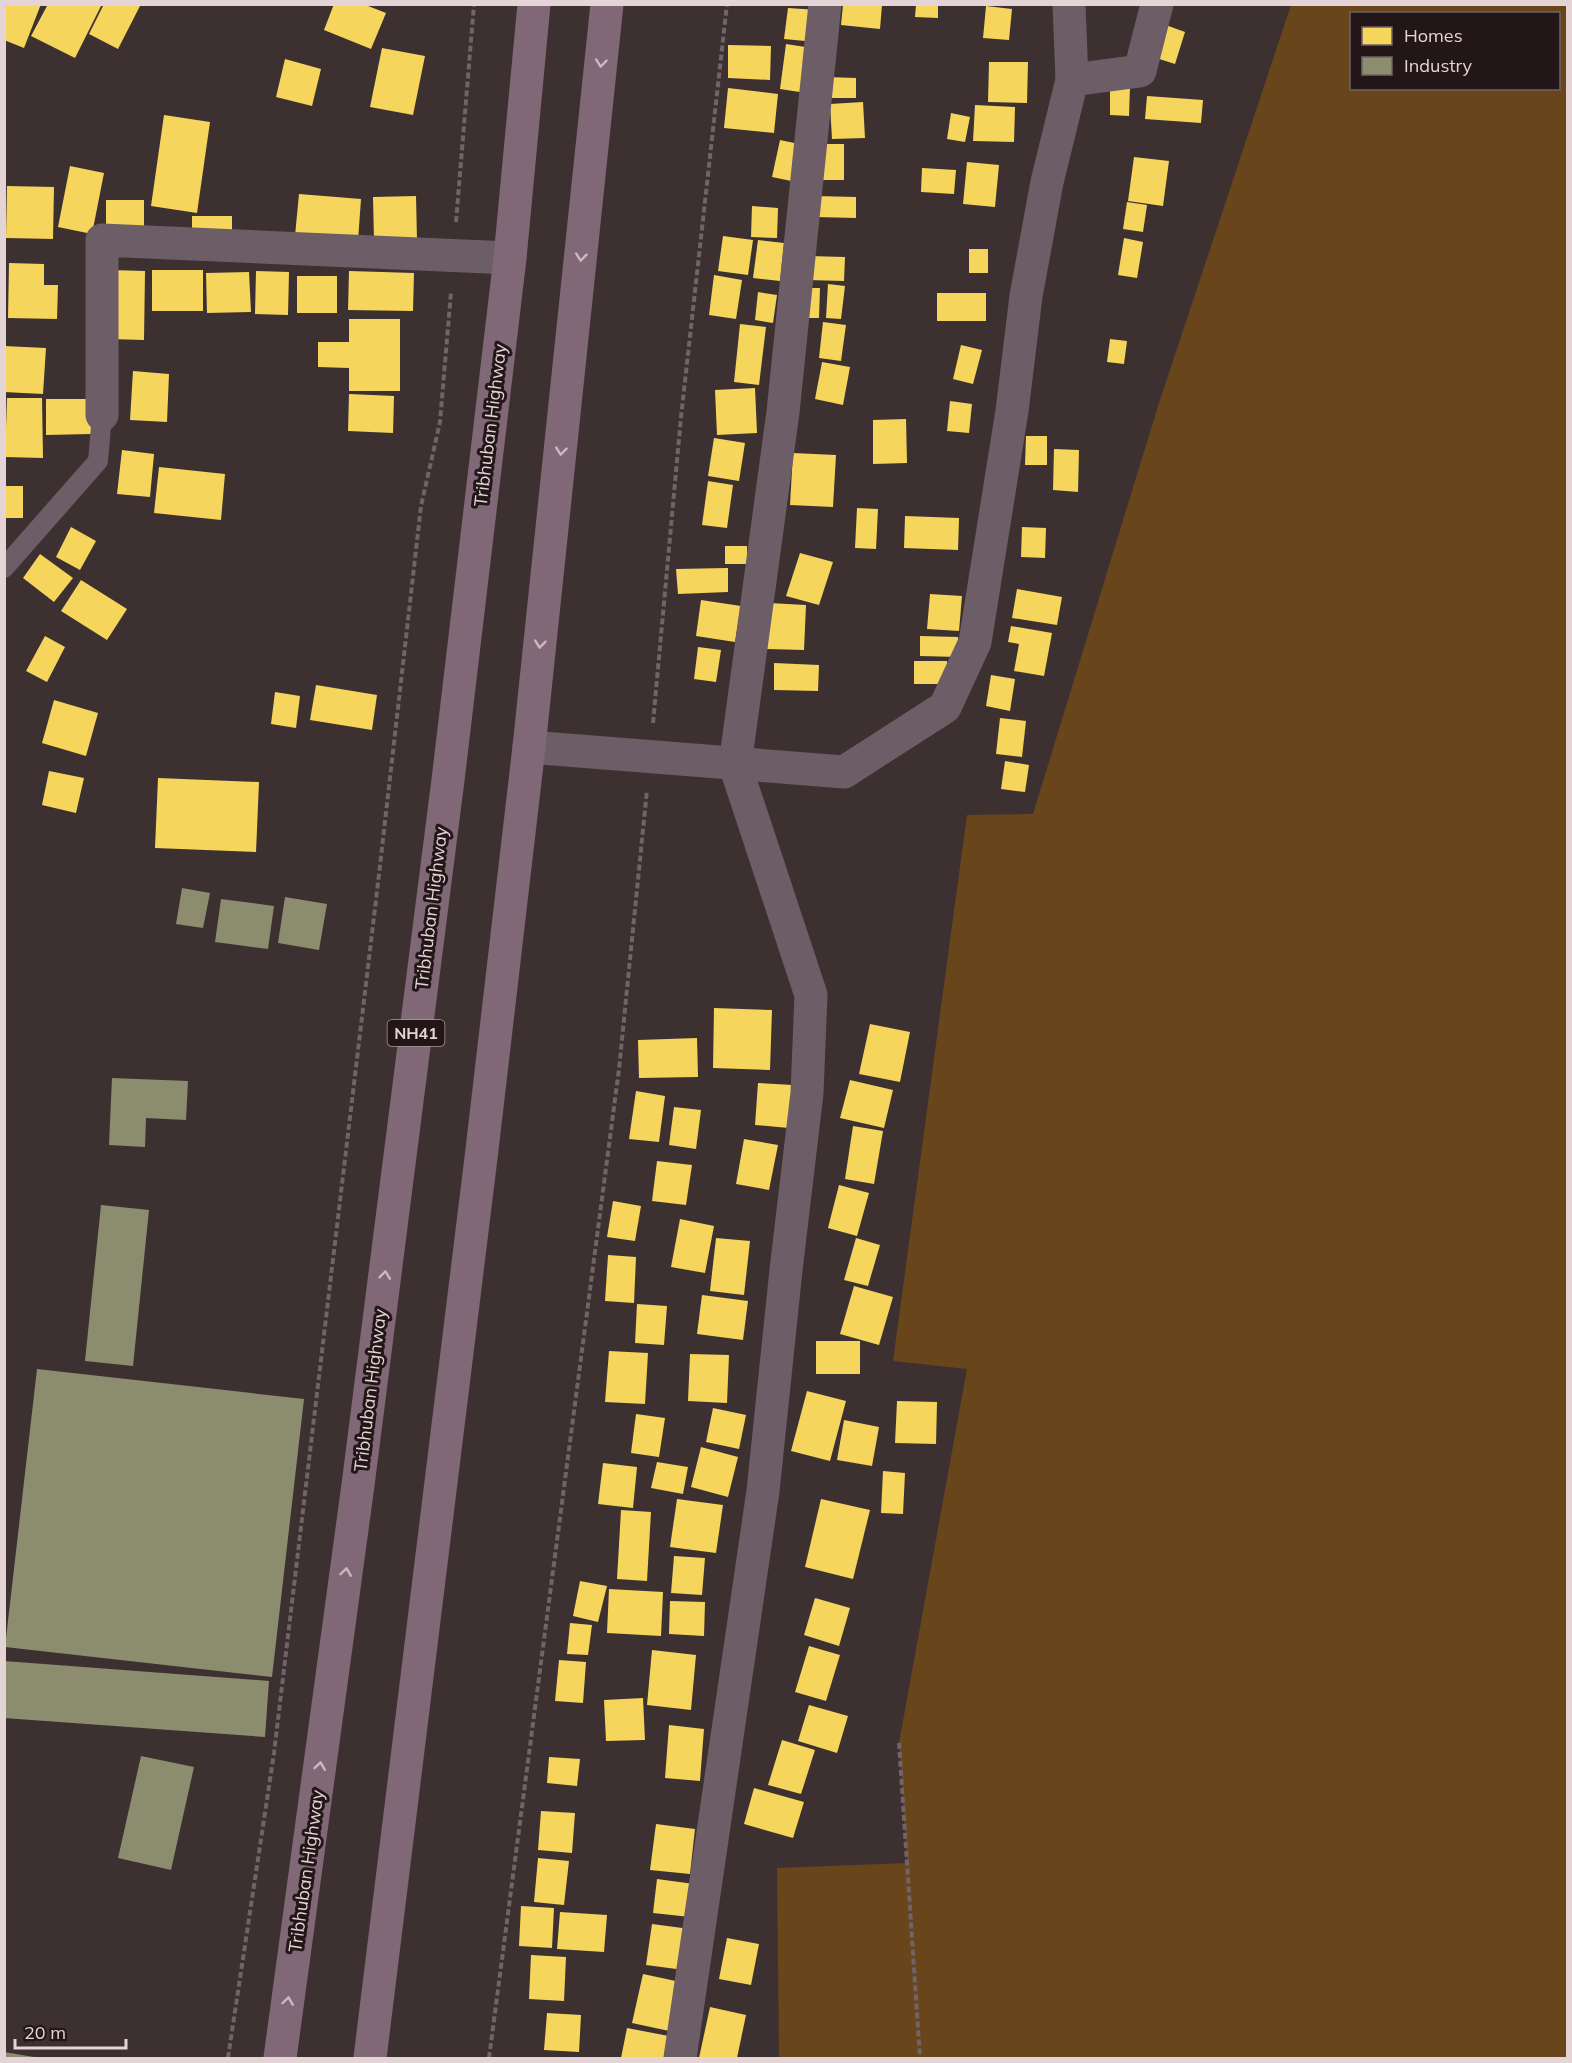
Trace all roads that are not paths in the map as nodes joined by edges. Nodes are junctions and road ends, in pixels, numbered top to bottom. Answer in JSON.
{"nodes":[{"id":1,"x":534,"y":4,"type":"edge"},
{"id":2,"x":607,"y":4,"type":"edge"},
{"id":3,"x":825,"y":4,"type":"edge"},
{"id":4,"x":1069,"y":4,"type":"edge"},
{"id":5,"x":1157,"y":4,"type":"edge"},
{"id":6,"x":1072,"y":80,"type":"junction"},
{"id":7,"x":510,"y":258,"type":"junction"},
{"id":8,"x":102,"y":415,"type":"joint"},
{"id":9,"x":4,"y":568,"type":"edge"},
{"id":10,"x":529,"y":747,"type":"junction"},
{"id":11,"x":735,"y":765,"type":"junction"},
{"id":12,"x":280,"y":2058,"type":"edge"},
{"id":13,"x":370,"y":2058,"type":"edge"},
{"id":14,"x":680,"y":2058,"type":"edge"}],
"edges":[{"from":1,"to":7,"type":"highway","name":"Tribhuban Highway","number":"NH41"},
{"from":2,"to":10,"type":"highway","one_way":true},
{"from":3,"to":11,"type":"street"},
{"from":4,"to":6,"type":"street"},
{"from":5,"to":6,"type":"street"},
{"from":6,"to":11,"type":"street"},
{"from":7,"to":8,"type":"street"},
{"from":12,"to":7,"type":"highway","name":"Tribhuban Highway","number":"NH41","one_way":true},
{"from":8,"to":9,"type":"lane"},
{"from":10,"to":11,"type":"street"},
{"from":10,"to":13,"type":"highway"},
{"from":11,"to":14,"type":"street"}]}
